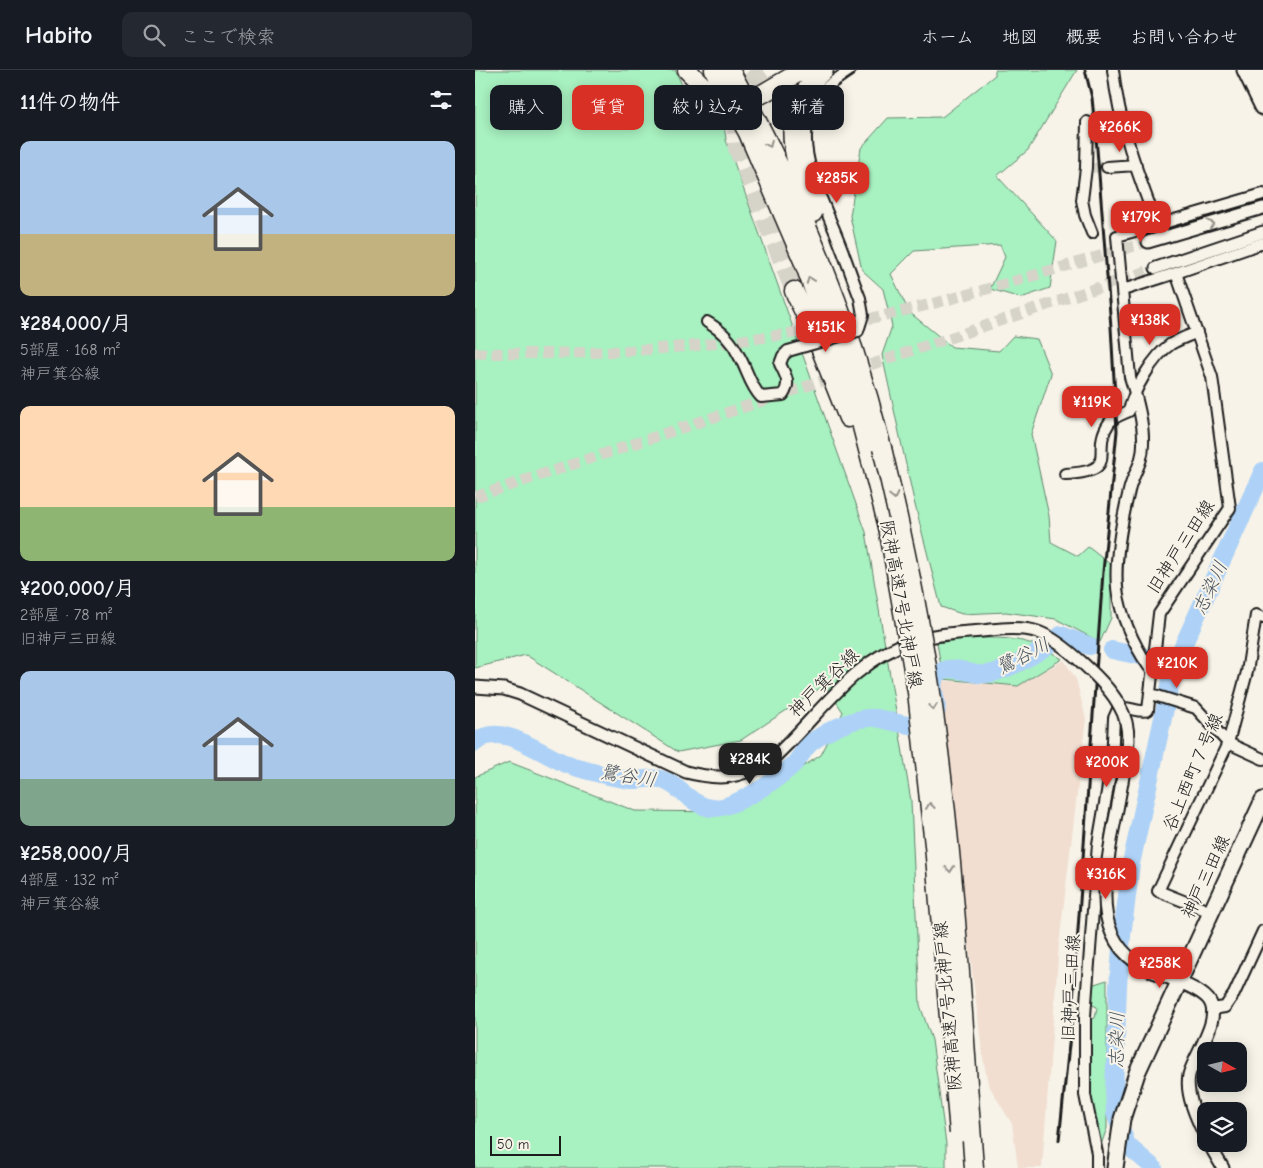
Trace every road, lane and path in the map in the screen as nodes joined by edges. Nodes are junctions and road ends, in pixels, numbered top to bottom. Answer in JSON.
{"nodes":[{"id":1,"x":687,"y":70,"type":"edge"},
{"id":2,"x":714,"y":70,"type":"edge"},
{"id":3,"x":730,"y":70,"type":"edge"},
{"id":4,"x":803,"y":70,"type":"edge"},
{"id":5,"x":824,"y":70,"type":"edge"},
{"id":6,"x":850,"y":70,"type":"edge"},
{"id":7,"x":1113,"y":70,"type":"edge"},
{"id":8,"x":1245,"y":70,"type":"edge"},
{"id":9,"x":1258,"y":70,"type":"edge"},
{"id":10,"x":1263,"y":80,"type":"edge"},
{"id":11,"x":702,"y":85,"type":"edge"},
{"id":12,"x":762,"y":94,"type":"dead end"},
{"id":13,"x":1263,"y":107,"type":"edge"},
{"id":14,"x":1087,"y":122,"type":"dead end"},
{"id":15,"x":1136,"y":165,"type":"junction"},
{"id":16,"x":1107,"y":167,"type":"tunnel mouth"},
{"id":17,"x":1263,"y":194,"type":"edge"},
{"id":18,"x":1263,"y":208,"type":"edge"},
{"id":19,"x":1157,"y":225,"type":"junction"},
{"id":20,"x":1263,"y":232,"type":"edge"},
{"id":21,"x":1092,"y":233,"type":"dead end"},
{"id":22,"x":1147,"y":242,"type":"tunnel mouth"},
{"id":23,"x":1263,"y":243,"type":"edge"},
{"id":24,"x":1156,"y":268,"type":"tunnel mouth"},
{"id":25,"x":1176,"y":274,"type":"junction"},
{"id":26,"x":1123,"y":290,"type":"junction"},
{"id":27,"x":794,"y":291,"type":"tunnel mouth"},
{"id":28,"x":707,"y":322,"type":"dead end"},
{"id":29,"x":1197,"y":332,"type":"junction"},
{"id":30,"x":1136,"y":393,"type":"junction"},
{"id":31,"x":872,"y":409,"type":"junction"},
{"id":32,"x":1065,"y":474,"type":"dead end"},
{"id":33,"x":888,"y":527,"type":"junction"},
{"id":34,"x":1263,"y":618,"type":"edge"},
{"id":35,"x":1150,"y":667,"type":"junction"},
{"id":36,"x":475,"y":687,"type":"edge"},
{"id":37,"x":1154,"y":695,"type":"junction"},
{"id":38,"x":1228,"y":743,"type":"junction"},
{"id":39,"x":1263,"y":759,"type":"edge"},
{"id":40,"x":1263,"y":800,"type":"edge"},
{"id":41,"x":1211,"y":912,"type":"junction"},
{"id":42,"x":1106,"y":916,"type":"junction"},
{"id":43,"x":1094,"y":927,"type":"junction"},
{"id":44,"x":1263,"y":931,"type":"edge"},
{"id":45,"x":1178,"y":982,"type":"junction"},
{"id":46,"x":1212,"y":1009,"type":"junction"},
{"id":47,"x":1197,"y":1114,"type":"edge"},
{"id":48,"x":1214,"y":1152,"type":"edge"},
{"id":49,"x":962,"y":1168,"type":"edge"},
{"id":50,"x":974,"y":1168,"type":"edge"},
{"id":51,"x":1097,"y":1168,"type":"edge"},
{"id":52,"x":1115,"y":1168,"type":"edge"},
{"id":53,"x":1223,"y":1168,"type":"edge"}],
"edges":[{"from":1,"to":11,"type":"highway"},
{"from":33,"to":2,"type":"highway","name":"阪神高速7号北神戸線","one_way":true},
{"from":3,"to":31,"type":"highway","name":"阪神高速7号北神戸線","one_way":true},
{"from":4,"to":12,"type":"highway"},
{"from":5,"to":31,"type":"highway"},
{"from":6,"to":28,"type":"street","bridge":true},
{"from":7,"to":15,"type":"street"},
{"from":8,"to":13,"type":"main road"},
{"from":9,"to":10,"type":"main road"},
{"from":14,"to":21,"type":"street"},
{"from":15,"to":16,"type":"street"},
{"from":15,"to":19,"type":"street"},
{"from":17,"to":19,"type":"street"},
{"from":22,"to":18,"type":"street","one_way":true},
{"from":19,"to":26,"type":"street"},
{"from":20,"to":24,"type":"street"},
{"from":23,"to":25,"type":"street"},
{"from":25,"to":26,"type":"street"},
{"from":25,"to":29,"type":"street","name":"旧神戸三田線"},
{"from":26,"to":30,"type":"street"},
{"from":27,"to":33,"type":"highway"},
{"from":29,"to":30,"type":"street"},
{"from":29,"to":35,"type":"street","name":"旧神戸三田線"},
{"from":30,"to":32,"type":"street"},
{"from":30,"to":35,"type":"street"},
{"from":31,"to":50,"type":"highway","name":"阪神高速7号北神戸線","one_way":true,"bridge":true},
{"from":49,"to":33,"type":"highway","name":"阪神高速7号北神戸線","one_way":true,"bridge":true},
{"from":34,"to":38,"type":"street","name":"谷上西町７号線"},
{"from":35,"to":37,"type":"street","name":"旧神戸三田線"},
{"from":36,"to":42,"type":"street","name":"神戸箕谷線","bridge":true},
{"from":37,"to":38,"type":"street"},
{"from":37,"to":43,"type":"street","name":"旧神戸三田線"},
{"from":38,"to":39,"type":"street"},
{"from":38,"to":41,"type":"street","name":"谷上西町７号線"},
{"from":40,"to":41,"type":"main road","name":"神戸三田線"},
{"from":41,"to":45,"type":"main road","name":"神戸三田線"},
{"from":42,"to":43,"type":"street"},
{"from":42,"to":45,"type":"street","name":"神戸箕谷線","bridge":true},
{"from":43,"to":51,"type":"street","name":"旧神戸三田線"},
{"from":44,"to":46,"type":"street"},
{"from":45,"to":46,"type":"street"},
{"from":45,"to":52,"type":"main road","name":"神戸三田線"},
{"from":46,"to":47,"type":"street"},
{"from":48,"to":53,"type":"street"}]}
